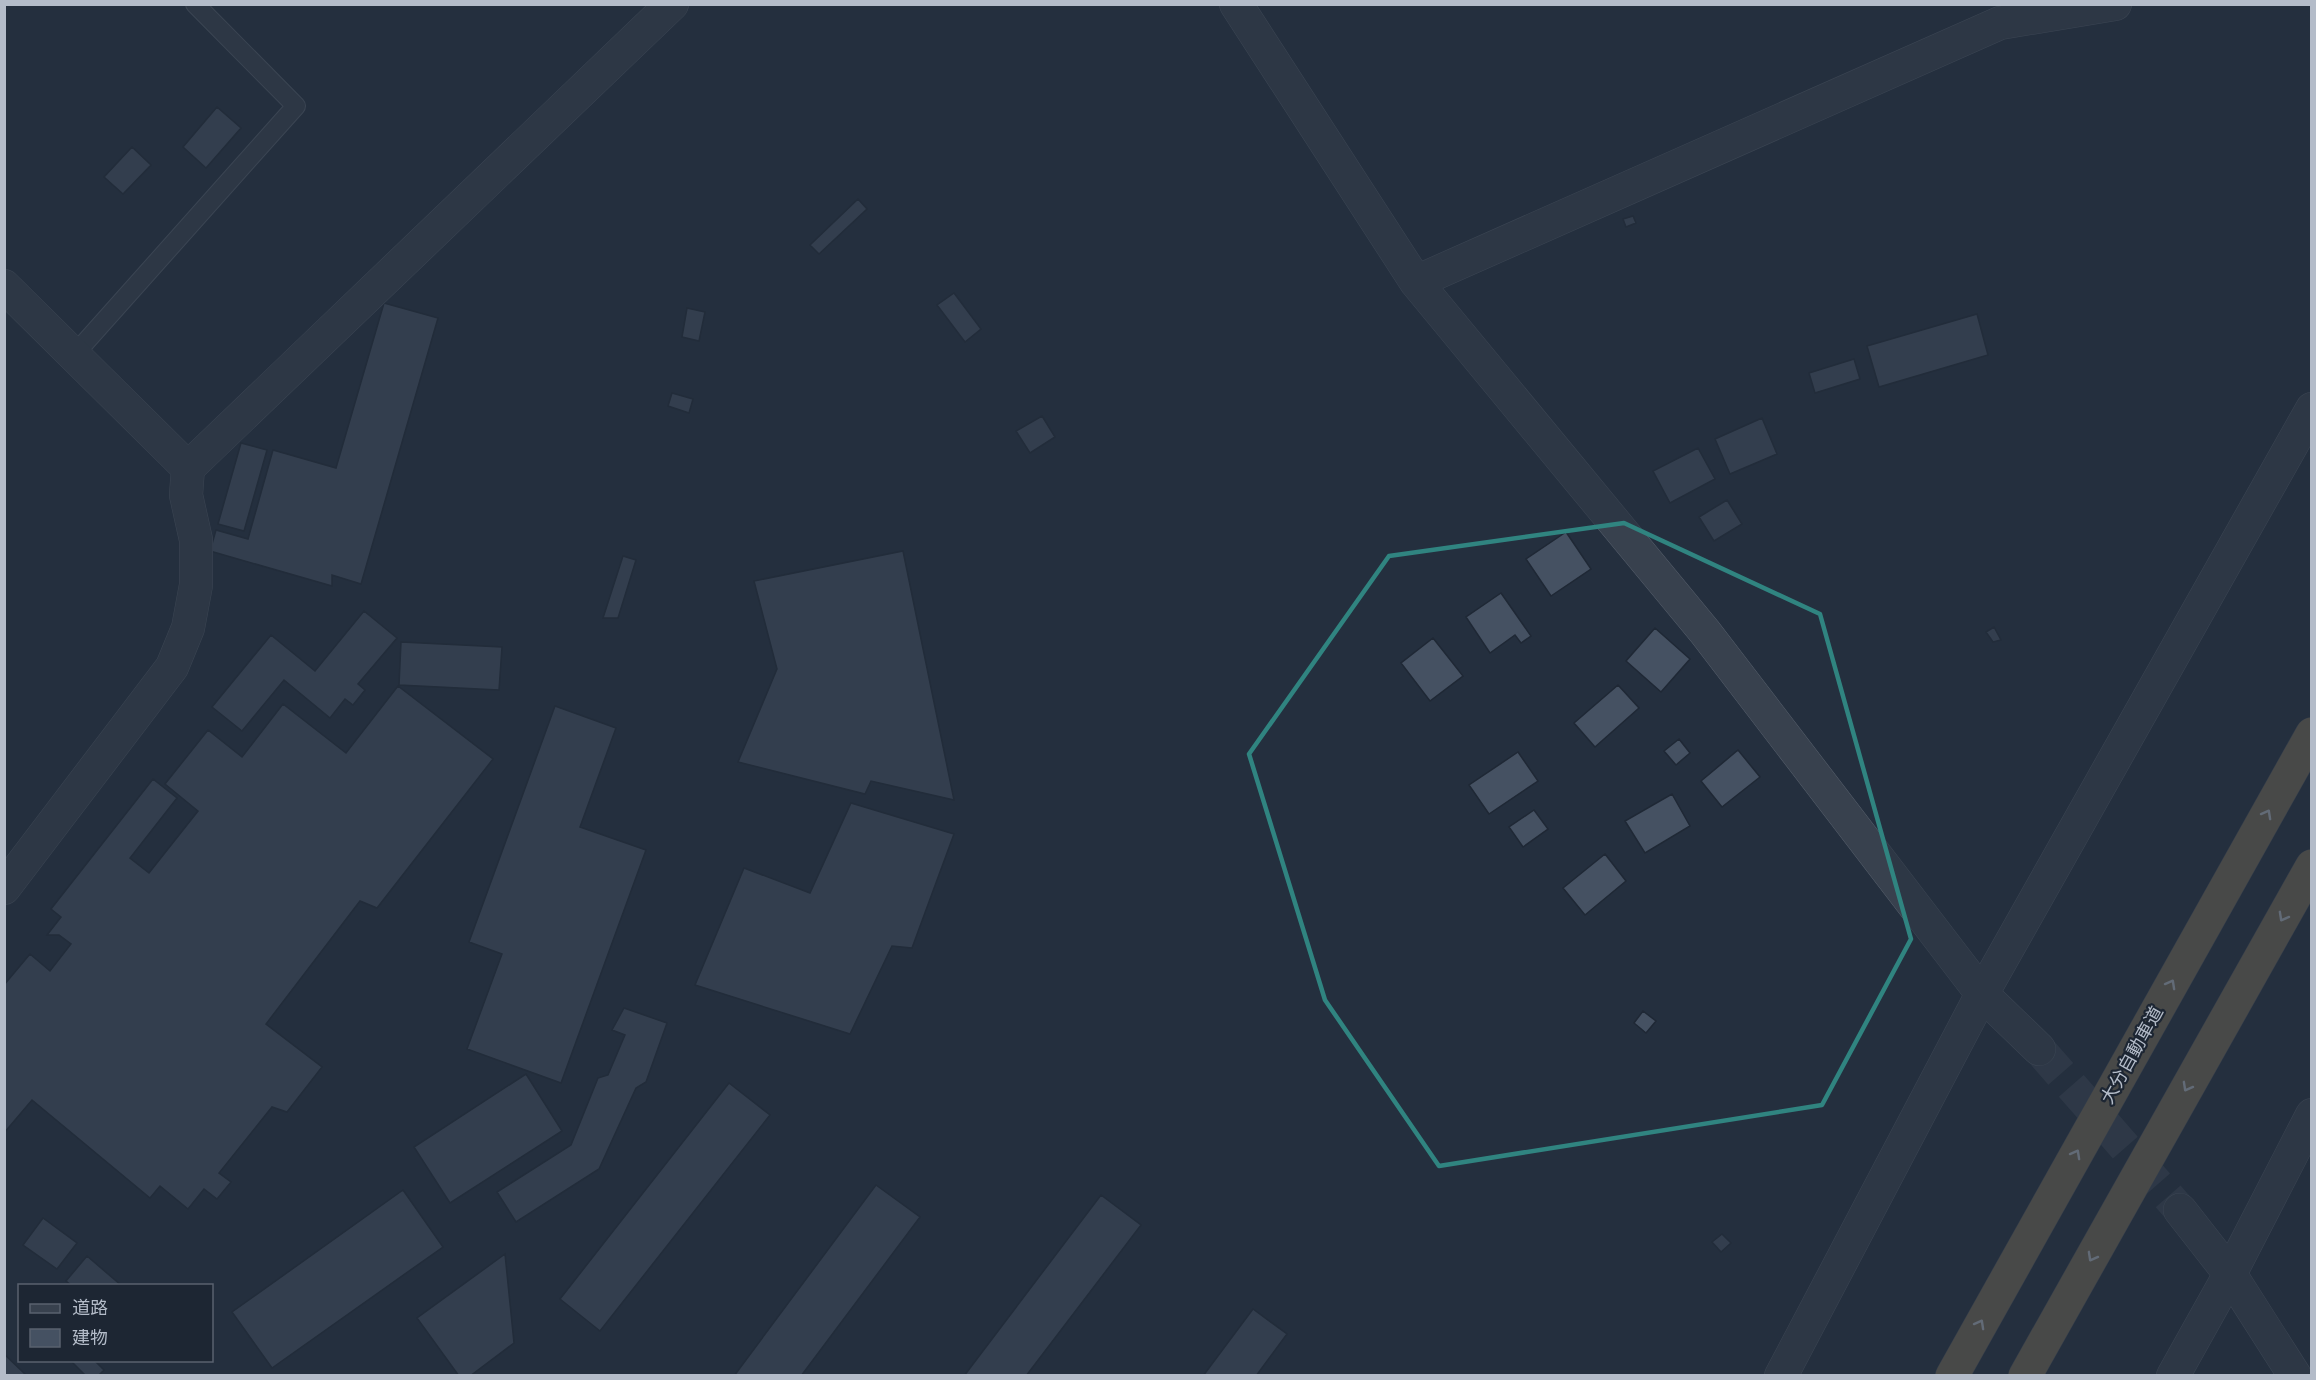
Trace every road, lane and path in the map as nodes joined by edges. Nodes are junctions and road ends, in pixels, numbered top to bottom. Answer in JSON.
{"nodes":[{"id":1,"x":195,"y":4,"type":"edge"},
{"id":2,"x":672,"y":4,"type":"edge"},
{"id":3,"x":1236,"y":4,"type":"edge"},
{"id":4,"x":2115,"y":4,"type":"edge"},
{"id":5,"x":1416,"y":282,"type":"junction"},
{"id":6,"x":8,"y":294,"type":"edge"},
{"id":7,"x":73,"y":356,"type":"junction"},
{"id":8,"x":2312,"y":409,"type":"edge"},
{"id":9,"x":188,"y":468,"type":"junction"},
{"id":10,"x":2312,"y":734,"type":"edge"},
{"id":11,"x":2312,"y":866,"type":"edge"},
{"id":12,"x":4,"y":888,"type":"edge"},
{"id":13,"x":1982,"y":994,"type":"junction"},
{"id":14,"x":2039,"y":1049,"type":"tunnel mouth"},
{"id":15,"x":2312,"y":1115,"type":"edge"},
{"id":16,"x":2180,"y":1210,"type":"tunnel mouth"},
{"id":17,"x":2230,"y":1274,"type":"junction"},
{"id":18,"x":1781,"y":1376,"type":"edge"},
{"id":19,"x":1952,"y":1376,"type":"edge"},
{"id":20,"x":2025,"y":1376,"type":"edge"},
{"id":21,"x":2173,"y":1376,"type":"edge"},
{"id":22,"x":2295,"y":1376,"type":"edge"}],
"edges":[{"from":1,"to":7,"type":"lane"},
{"from":2,"to":9,"type":"street"},
{"from":3,"to":5,"type":"street"},
{"from":4,"to":5,"type":"street"},
{"from":5,"to":13,"type":"street"},
{"from":6,"to":7,"type":"street"},
{"from":7,"to":9,"type":"street"},
{"from":8,"to":13,"type":"street"},
{"from":9,"to":12,"type":"street"},
{"from":19,"to":10,"type":"highway","name":"大分自動車道","one_way":true},
{"from":11,"to":20,"type":"highway","one_way":true},
{"from":13,"to":14,"type":"street"},
{"from":13,"to":18,"type":"street"},
{"from":15,"to":17,"type":"street"},
{"from":16,"to":17,"type":"street"},
{"from":17,"to":21,"type":"street"},
{"from":17,"to":22,"type":"street"}]}
